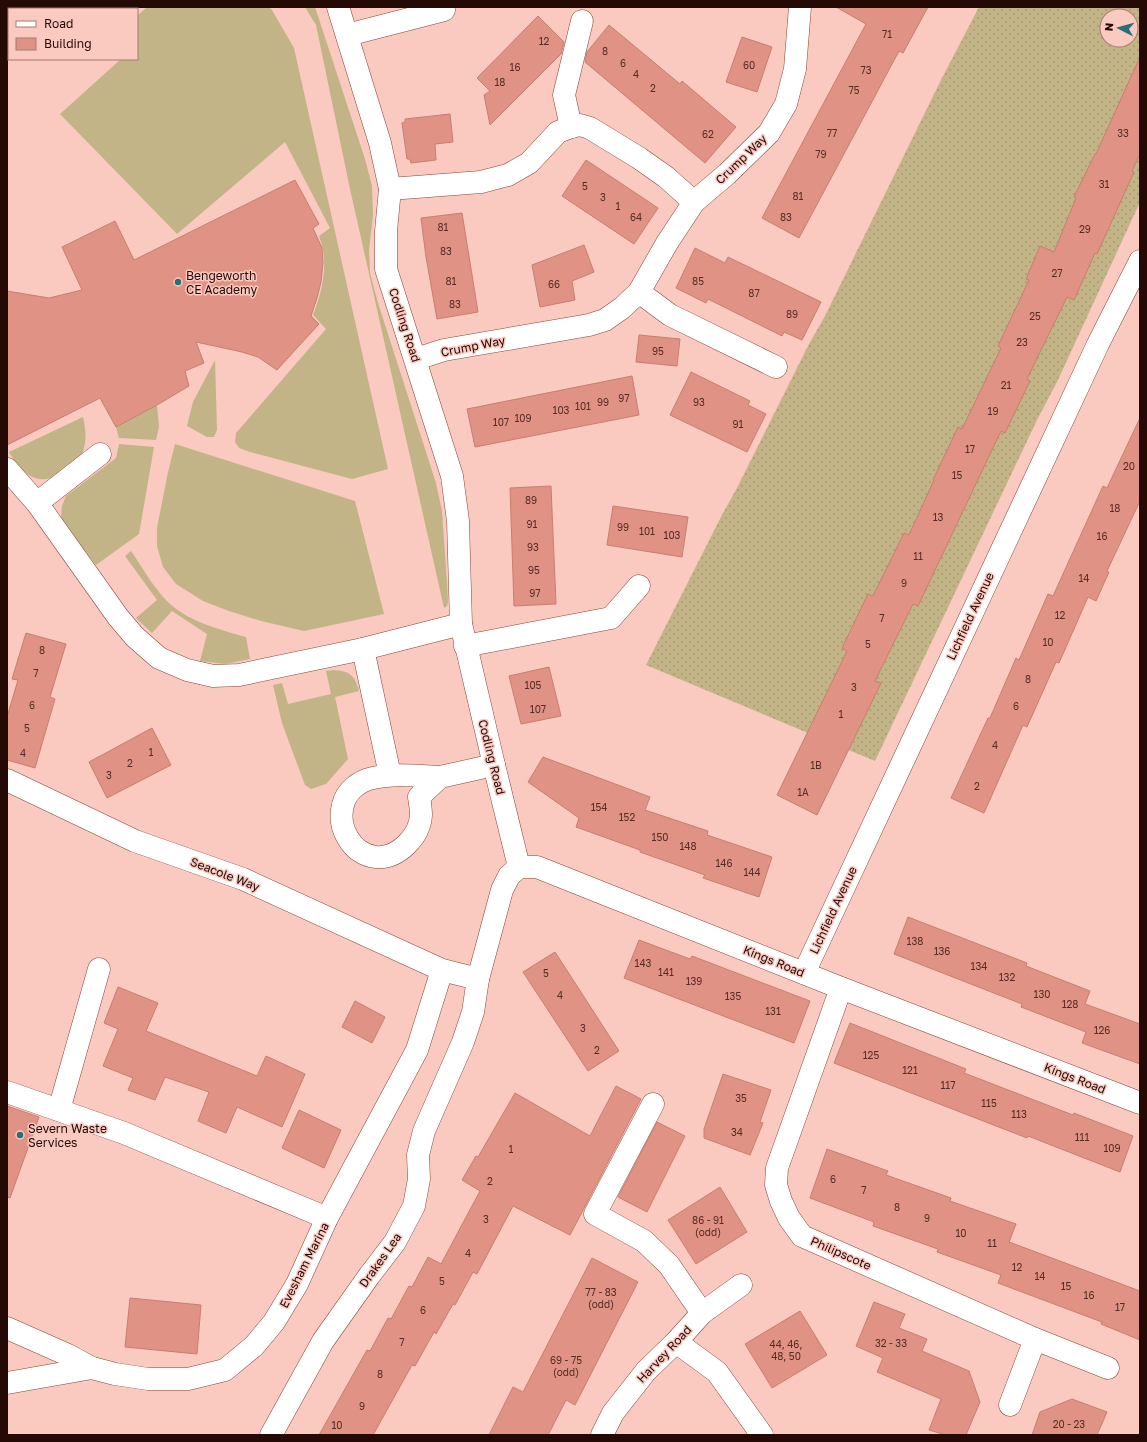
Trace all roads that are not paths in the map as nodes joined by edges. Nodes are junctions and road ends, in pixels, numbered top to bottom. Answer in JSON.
{"nodes":[{"id":1,"x":338,"y":7,"type":"edge"},
{"id":2,"x":800,"y":7,"type":"edge"},
{"id":3,"x":444,"y":10,"type":"dead end"},
{"id":4,"x":582,"y":21,"type":"dead end"},
{"id":5,"x":347,"y":35,"type":"junction"},
{"id":6,"x":571,"y":127,"type":"junction"},
{"id":7,"x":390,"y":189,"type":"junction"},
{"id":8,"x":694,"y":202,"type":"junction"},
{"id":9,"x":1140,"y":261,"type":"edge"},
{"id":10,"x":639,"y":292,"type":"junction"},
{"id":11,"x":416,"y":358,"type":"junction"},
{"id":12,"x":776,"y":367,"type":"dead end"},
{"id":13,"x":100,"y":454,"type":"dead end"},
{"id":14,"x":7,"y":469,"type":"edge"},
{"id":15,"x":37,"y":502,"type":"junction"},
{"id":16,"x":639,"y":586,"type":"dead end"},
{"id":17,"x":461,"y":624,"type":"junction"},
{"id":18,"x":465,"y":646,"type":"junction"},
{"id":19,"x":363,"y":649,"type":"junction"},
{"id":20,"x":494,"y":765,"type":"junction"},
{"id":21,"x":390,"y":775,"type":"junction"},
{"id":22,"x":440,"y":777,"type":"junction"},
{"id":23,"x":7,"y":780,"type":"edge"},
{"id":24,"x":519,"y":868,"type":"junction"},
{"id":25,"x":99,"y":969,"type":"dead end"},
{"id":26,"x":442,"y":970,"type":"junction"},
{"id":27,"x":804,"y":973,"type":"junction"},
{"id":28,"x":478,"y":979,"type":"junction"},
{"id":29,"x":841,"y":988,"type":"junction"},
{"id":30,"x":7,"y":1092,"type":"edge"},
{"id":31,"x":1140,"y":1103,"type":"edge"},
{"id":32,"x":653,"y":1104,"type":"dead end"},
{"id":33,"x":59,"y":1110,"type":"junction"},
{"id":34,"x":327,"y":1218,"type":"junction"},
{"id":35,"x":741,"y":1285,"type":"dead end"},
{"id":36,"x":702,"y":1313,"type":"junction"},
{"id":37,"x":7,"y":1328,"type":"edge"},
{"id":38,"x":1034,"y":1339,"type":"junction"},
{"id":39,"x":676,"y":1342,"type":"junction"},
{"id":40,"x":92,"y":1368,"type":"junction"},
{"id":41,"x":1108,"y":1368,"type":"dead end"},
{"id":42,"x":7,"y":1383,"type":"edge"},
{"id":43,"x":1010,"y":1405,"type":"dead end"},
{"id":44,"x":271,"y":1435,"type":"edge"},
{"id":45,"x":602,"y":1435,"type":"edge"},
{"id":46,"x":762,"y":1435,"type":"edge"}],
"edges":[{"from":1,"to":5,"type":"street","name":"Codling Road"},
{"from":2,"to":8,"type":"street","name":"Crump Way"},
{"from":3,"to":5,"type":"street"},
{"from":4,"to":6,"type":"street"},
{"from":5,"to":7,"type":"street","name":"Codling Road"},
{"from":6,"to":7,"type":"street"},
{"from":6,"to":8,"type":"street"},
{"from":7,"to":11,"type":"street","name":"Codling Road"},
{"from":8,"to":10,"type":"street","name":"Crump Way"},
{"from":9,"to":27,"type":"street","name":"Lichfield Avenue"},
{"from":10,"to":11,"type":"street","name":"Crump Way"},
{"from":10,"to":12,"type":"street"},
{"from":11,"to":17,"type":"street","name":"Codling Road"},
{"from":13,"to":15,"type":"street"},
{"from":14,"to":15,"type":"street"},
{"from":15,"to":19,"type":"street"},
{"from":16,"to":18,"type":"street"},
{"from":17,"to":18,"type":"street","name":"Codling Road"},
{"from":17,"to":19,"type":"street"},
{"from":18,"to":20,"type":"street","name":"Codling Road"},
{"from":19,"to":21,"type":"street"},
{"from":20,"to":22,"type":"street"},
{"from":20,"to":24,"type":"street","name":"Codling Road"},
{"from":21,"to":22,"type":"street"},
{"from":21,"to":22,"type":"street"},
{"from":23,"to":26,"type":"street","name":"Seacole Way"},
{"from":24,"to":27,"type":"street","name":"Kings Road"},
{"from":24,"to":28,"type":"street"},
{"from":25,"to":33,"type":"street"},
{"from":26,"to":28,"type":"street"},
{"from":26,"to":34,"type":"street","name":"Evesham Marina"},
{"from":27,"to":29,"type":"street","name":"Kings Road"},
{"from":28,"to":44,"type":"street","name":"Drakes Lea"},
{"from":29,"to":31,"type":"street","name":"Kings Road"},
{"from":29,"to":38,"type":"street","name":"Philipscote"},
{"from":30,"to":33,"type":"street"},
{"from":32,"to":36,"type":"street"},
{"from":33,"to":34,"type":"street"},
{"from":34,"to":40,"type":"street","name":"Evesham Marina"},
{"from":35,"to":36,"type":"street","name":"Harvey Road"},
{"from":36,"to":39,"type":"street","name":"Harvey Road"},
{"from":37,"to":40,"type":"street","name":"Evesham Marina"},
{"from":38,"to":41,"type":"street","name":"Philipscote"},
{"from":38,"to":43,"type":"street"},
{"from":39,"to":45,"type":"street","name":"Harvey Road"},
{"from":39,"to":46,"type":"street"},
{"from":40,"to":42,"type":"street"}]}
